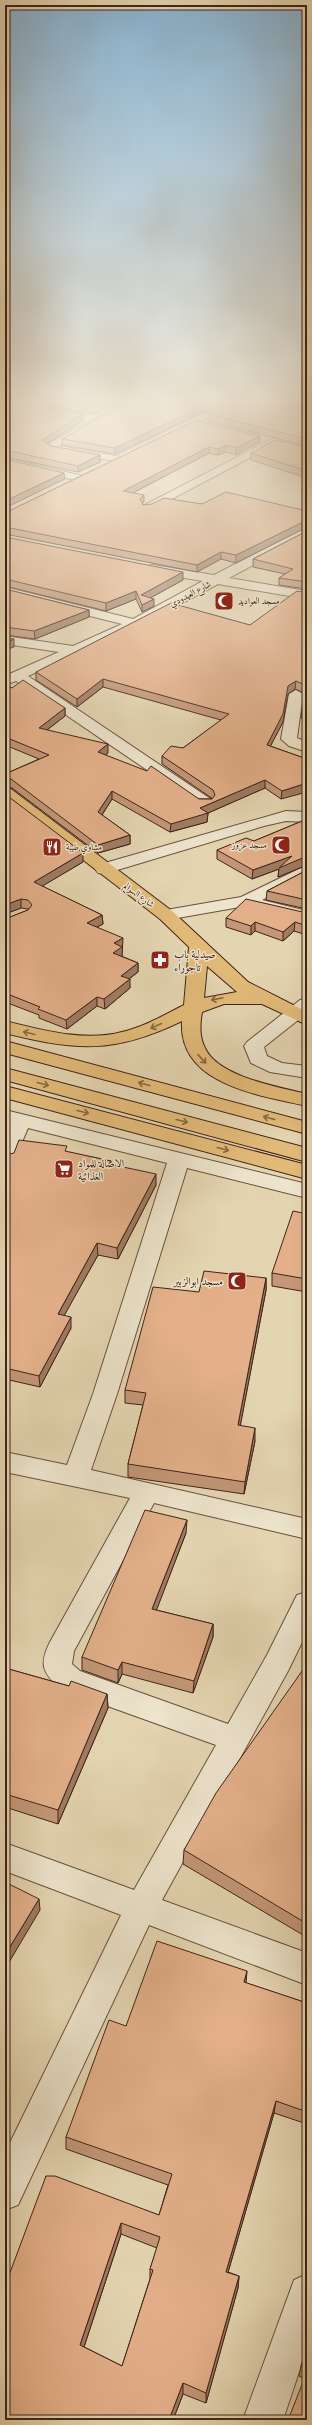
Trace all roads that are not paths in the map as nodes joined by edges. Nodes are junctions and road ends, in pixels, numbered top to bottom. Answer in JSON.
{"nodes":[{"id":1,"x":307,"y":531,"type":"edge"},
{"id":2,"x":139,"y":566,"type":"edge"},
{"id":3,"x":215,"y":581,"type":"junction"},
{"id":4,"x":5,"y":591,"type":"edge"},
{"id":5,"x":307,"y":596,"type":"edge"},
{"id":6,"x":135,"y":623,"type":"junction"},
{"id":7,"x":5,"y":640,"type":"edge"},
{"id":8,"x":75,"y":650,"type":"junction"},
{"id":9,"x":12,"y":678,"type":"edge"},
{"id":10,"x":296,"y":694,"type":"dead end"},
{"id":11,"x":307,"y":747,"type":"edge"},
{"id":12,"x":5,"y":792,"type":"edge"},
{"id":13,"x":206,"y":803,"type":"edge"},
{"id":14,"x":307,"y":817,"type":"edge"},
{"id":15,"x":104,"y":869,"type":"junction"},
{"id":16,"x":307,"y":870,"type":"edge"},
{"id":17,"x":246,"y":901,"type":"junction"},
{"id":18,"x":166,"y":915,"type":"junction"},
{"id":19,"x":307,"y":916,"type":"edge"},
{"id":20,"x":198,"y":945,"type":"junction"},
{"id":21,"x":269,"y":1001,"type":"junction"},
{"id":22,"x":191,"y":1009,"type":"junction"},
{"id":23,"x":303,"y":1012,"type":"edge"},
{"id":24,"x":5,"y":1027,"type":"edge"},
{"id":25,"x":5,"y":1047,"type":"edge"},
{"id":26,"x":307,"y":1072,"type":"edge"},
{"id":27,"x":5,"y":1074,"type":"edge"},
{"id":28,"x":5,"y":1092,"type":"edge"},
{"id":29,"x":307,"y":1100,"type":"edge"},
{"id":30,"x":12,"y":1119,"type":"edge"},
{"id":31,"x":307,"y":1128,"type":"edge"},
{"id":32,"x":307,"y":1155,"type":"edge"},
{"id":33,"x":5,"y":1158,"type":"edge"},
{"id":34,"x":179,"y":1159,"type":"junction"},
{"id":35,"x":307,"y":1172,"type":"edge"},
{"id":36,"x":307,"y":1191,"type":"edge"},
{"id":37,"x":5,"y":1462,"type":"edge"},
{"id":38,"x":76,"y":1477,"type":"junction"},
{"id":39,"x":147,"y":1492,"type":"junction"},
{"id":40,"x":307,"y":1529,"type":"edge"},
{"id":41,"x":305,"y":1613,"type":"edge"},
{"id":42,"x":235,"y":1739,"type":"junction"},
{"id":43,"x":5,"y":1857,"type":"edge"},
{"id":44,"x":141,"y":1908,"type":"junction"},
{"id":45,"x":307,"y":1969,"type":"edge"},
{"id":46,"x":5,"y":2192,"type":"edge"},
{"id":47,"x":307,"y":2293,"type":"edge"},
{"id":48,"x":263,"y":2420,"type":"edge"}],
"edges":[{"from":1,"to":3,"type":"street","name":"شارع العيدودي"},
{"from":2,"to":3,"type":"street"},
{"from":3,"to":5,"type":"street"},
{"from":3,"to":6,"type":"street","name":"شارع العيدودي"},
{"from":4,"to":6,"type":"street"},
{"from":6,"to":8,"type":"street","name":"شارع العيدودي"},
{"from":7,"to":8,"type":"street"},
{"from":8,"to":9,"type":"street","name":"شارع العيدودي"},
{"from":9,"to":13,"type":"street"},
{"from":10,"to":11,"type":"street"},
{"from":12,"to":15,"type":"main road","name":"شارع السوالم"},
{"from":14,"to":15,"type":"street"},
{"from":15,"to":18,"type":"main road","name":"شارع السوالم"},
{"from":16,"to":17,"type":"street"},
{"from":17,"to":18,"type":"street"},
{"from":17,"to":19,"type":"street"},
{"from":18,"to":20,"type":"main road","name":"شارع السوالم"},
{"from":20,"to":21,"type":"main road","name":"شارع السوالم"},
{"from":20,"to":22,"type":"main road"},
{"from":21,"to":22,"type":"main road","one_way":true},
{"from":21,"to":23,"type":"main road"},
{"from":22,"to":24,"type":"main road","one_way":true},
{"from":22,"to":29,"type":"main road","one_way":true},
{"from":23,"to":26,"type":"street"},
{"from":31,"to":25,"type":"main road","one_way":true},
{"from":27,"to":32,"type":"main road","one_way":true},
{"from":28,"to":35,"type":"main road","one_way":true},
{"from":30,"to":33,"type":"street"},
{"from":30,"to":34,"type":"street"},
{"from":34,"to":36,"type":"street"},
{"from":34,"to":38,"type":"street"},
{"from":37,"to":38,"type":"street"},
{"from":38,"to":39,"type":"street"},
{"from":39,"to":40,"type":"street"},
{"from":39,"to":42,"type":"street"},
{"from":41,"to":42,"type":"street"},
{"from":42,"to":44,"type":"street"},
{"from":43,"to":44,"type":"street"},
{"from":44,"to":45,"type":"street"},
{"from":44,"to":46,"type":"street"},
{"from":47,"to":48,"type":"street"}]}
